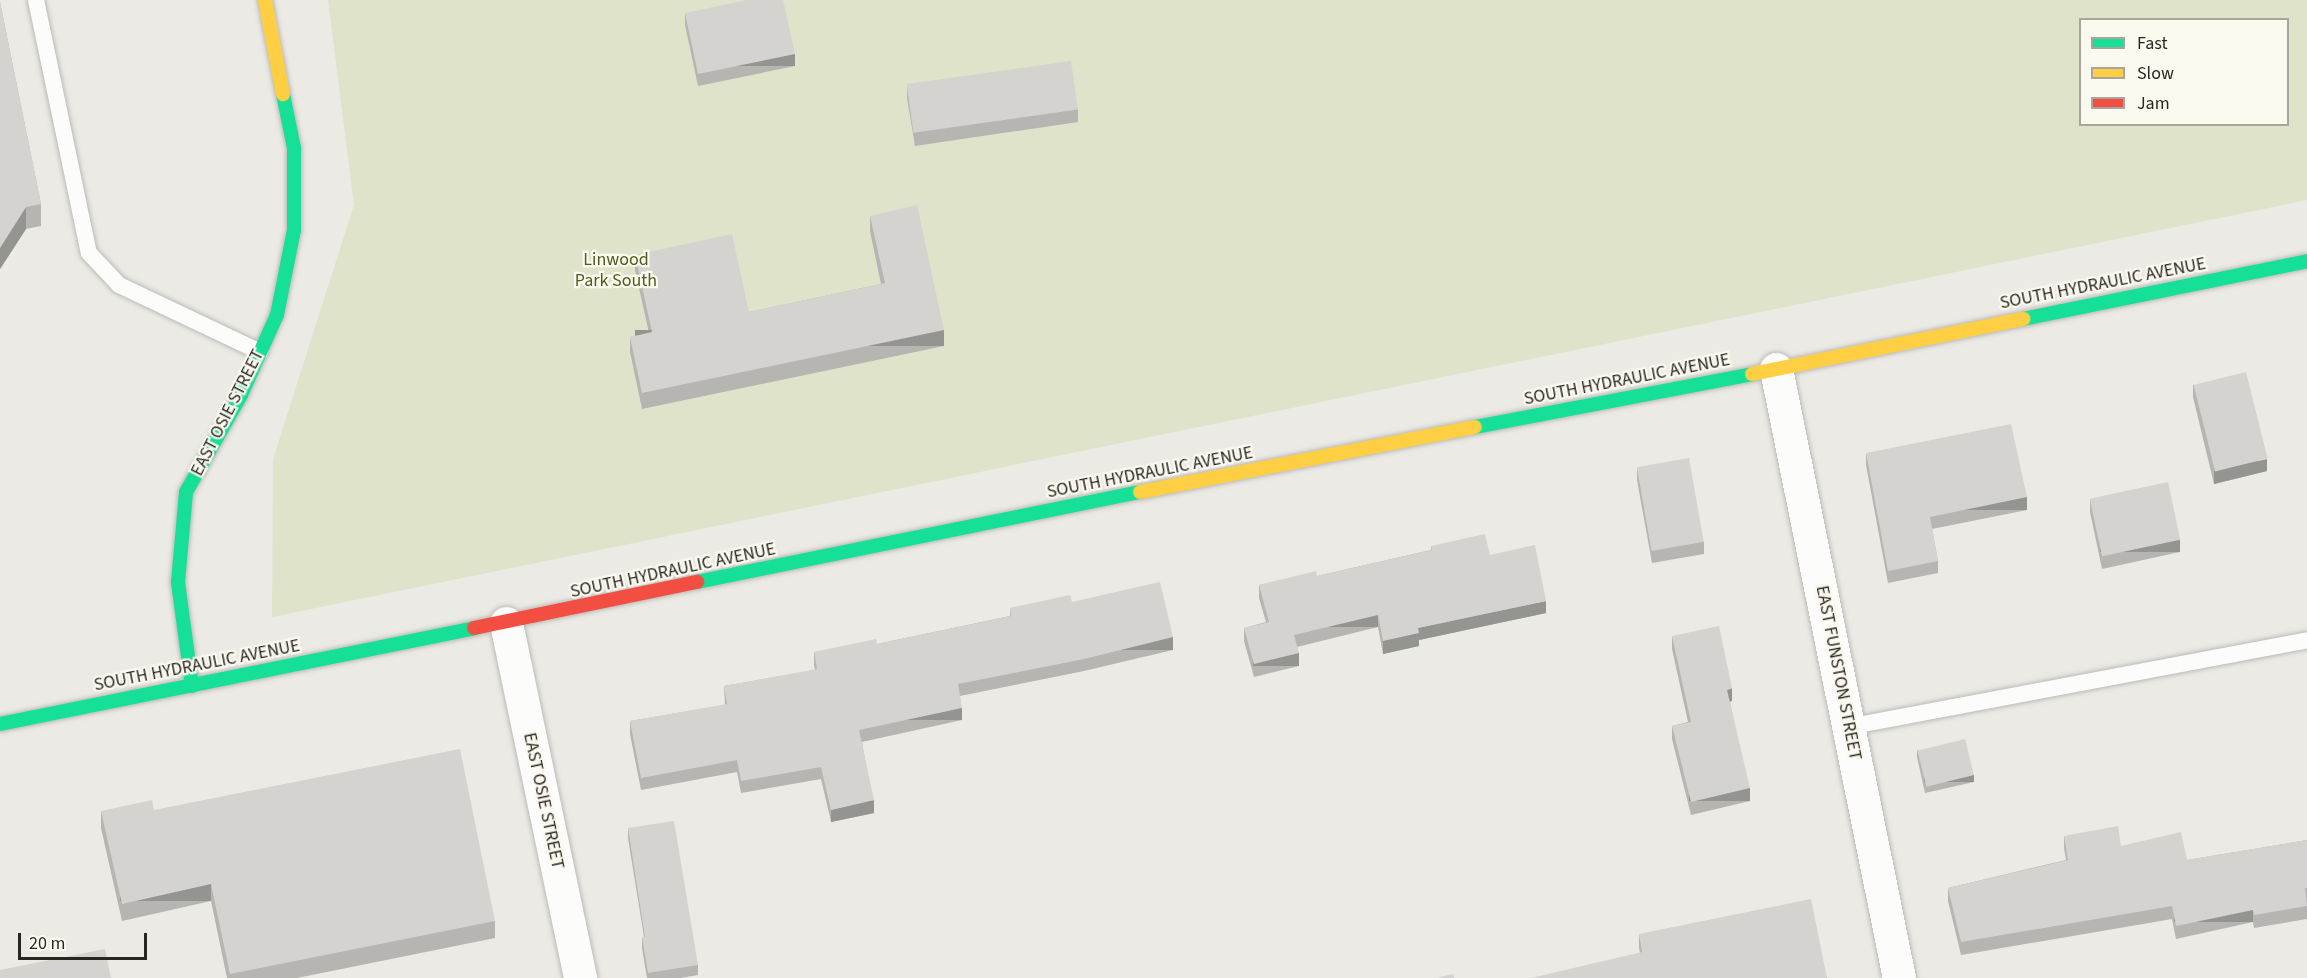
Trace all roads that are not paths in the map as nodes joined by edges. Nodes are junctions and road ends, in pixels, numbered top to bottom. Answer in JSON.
{"nodes":[{"id":1,"x":36,"y":0,"type":"edge"},
{"id":2,"x":265,"y":0,"type":"edge"},
{"id":3,"x":2307,"y":261,"type":"edge"},
{"id":4,"x":260,"y":352,"type":"junction"},
{"id":5,"x":1776,"y":369,"type":"junction"},
{"id":6,"x":506,"y":623,"type":"junction"},
{"id":7,"x":2307,"y":640,"type":"edge"},
{"id":8,"x":192,"y":686,"type":"junction"},
{"id":9,"x":0,"y":724,"type":"edge"},
{"id":10,"x":1848,"y":727,"type":"junction"},
{"id":11,"x":580,"y":978,"type":"edge"},
{"id":12,"x":1899,"y":978,"type":"edge"}],
"edges":[{"from":1,"to":4,"type":"lane"},
{"from":2,"to":4,"type":"street","name":"EAST OSIE STREET"},
{"from":3,"to":5,"type":"street","name":"SOUTH HYDRAULIC AVENUE"},
{"from":4,"to":8,"type":"street","name":"EAST OSIE STREET"},
{"from":5,"to":6,"type":"street","name":"SOUTH HYDRAULIC AVENUE"},
{"from":5,"to":10,"type":"street","name":"EAST FUNSTON STREET"},
{"from":6,"to":8,"type":"street","name":"SOUTH HYDRAULIC AVENUE"},
{"from":6,"to":11,"type":"street","name":"EAST OSIE STREET"},
{"from":7,"to":10,"type":"lane"},
{"from":8,"to":9,"type":"street","name":"SOUTH HYDRAULIC AVENUE"},
{"from":10,"to":12,"type":"street","name":"EAST FUNSTON STREET"}]}
